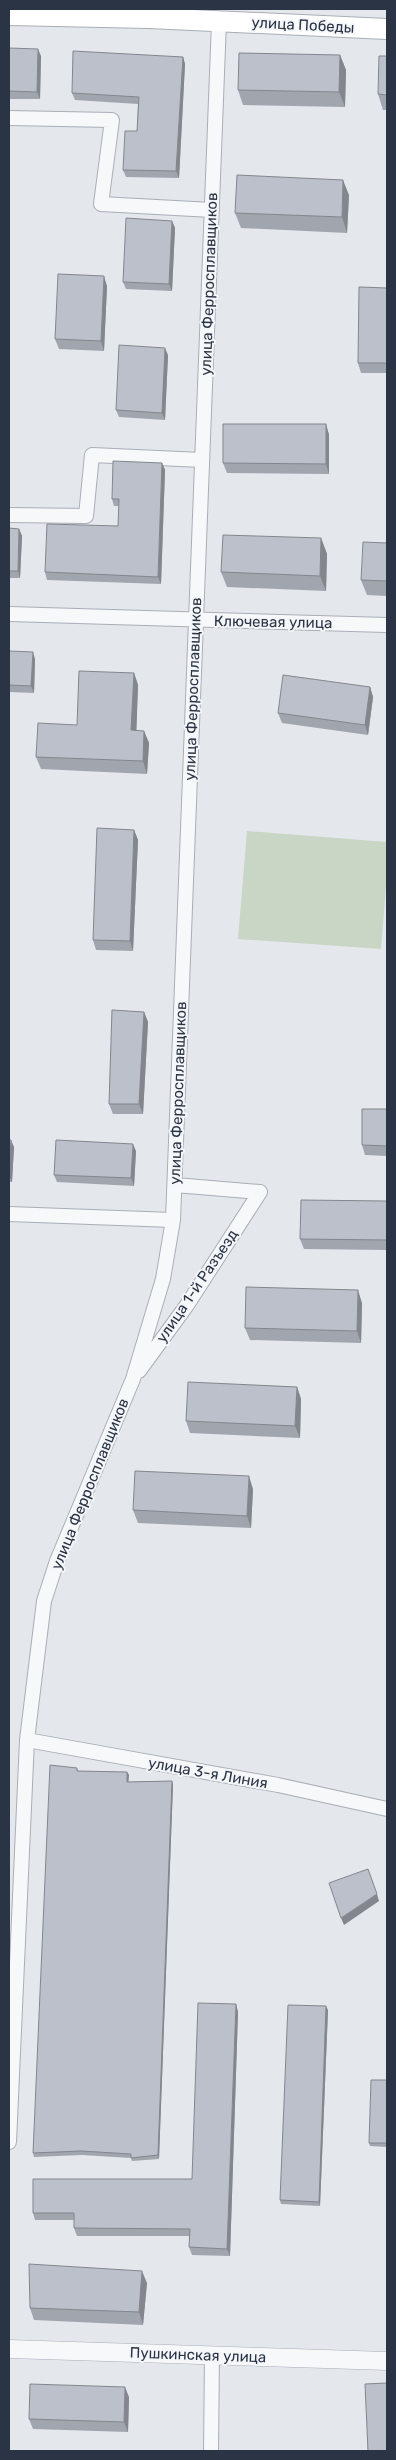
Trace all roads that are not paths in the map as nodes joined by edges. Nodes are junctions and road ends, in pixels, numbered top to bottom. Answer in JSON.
{"nodes":[{"id":1,"x":9,"y":15,"type":"edge"},
{"id":2,"x":220,"y":21,"type":"junction"},
{"id":3,"x":387,"y":29,"type":"edge"},
{"id":4,"x":9,"y":118,"type":"edge"},
{"id":5,"x":212,"y":210,"type":"junction"},
{"id":6,"x":202,"y":460,"type":"junction"},
{"id":7,"x":9,"y":515,"type":"edge"},
{"id":8,"x":9,"y":614,"type":"edge"},
{"id":9,"x":196,"y":620,"type":"junction"},
{"id":10,"x":387,"y":625,"type":"edge"},
{"id":11,"x":175,"y":1185,"type":"junction"},
{"id":12,"x":9,"y":1214,"type":"edge"},
{"id":13,"x":173,"y":1220,"type":"junction"},
{"id":14,"x":133,"y":1379,"type":"junction"},
{"id":15,"x":27,"y":1740,"type":"junction"},
{"id":16,"x":387,"y":1809,"type":"edge"},
{"id":17,"x":9,"y":2142,"type":"edge"},
{"id":18,"x":9,"y":2349,"type":"edge"},
{"id":19,"x":212,"y":2355,"type":"junction"},
{"id":20,"x":387,"y":2361,"type":"edge"},
{"id":21,"x":212,"y":2451,"type":"edge"}],
"edges":[{"from":1,"to":2,"type":"main road","name":"улица Победы"},
{"from":2,"to":3,"type":"main road","name":"улица Победы"},
{"from":2,"to":5,"type":"street","name":"улица Ферросплавщиков"},
{"from":4,"to":5,"type":"street"},
{"from":5,"to":6,"type":"street","name":"улица Ферросплавщиков"},
{"from":6,"to":7,"type":"street"},
{"from":6,"to":9,"type":"street","name":"улица Ферросплавщиков"},
{"from":8,"to":9,"type":"street","name":"Ключевая улица"},
{"from":9,"to":10,"type":"street","name":"Ключевая улица"},
{"from":9,"to":11,"type":"street","name":"улица Ферросплавщиков"},
{"from":11,"to":13,"type":"street","name":"улица Ферросплавщиков"},
{"from":11,"to":14,"type":"street","name":"улица 1-й Разъезд"},
{"from":12,"to":13,"type":"street"},
{"from":13,"to":14,"type":"street","name":"улица Ферросплавщиков"},
{"from":14,"to":15,"type":"street","name":"улица Ферросплавщиков"},
{"from":15,"to":16,"type":"street","name":"улица 3-я Линия"},
{"from":15,"to":17,"type":"street","name":"улица Ферросплавщиков"},
{"from":18,"to":19,"type":"street","name":"Пушкинская улица"},
{"from":19,"to":20,"type":"street","name":"Пушкинская улица"},
{"from":19,"to":21,"type":"street"}]}
